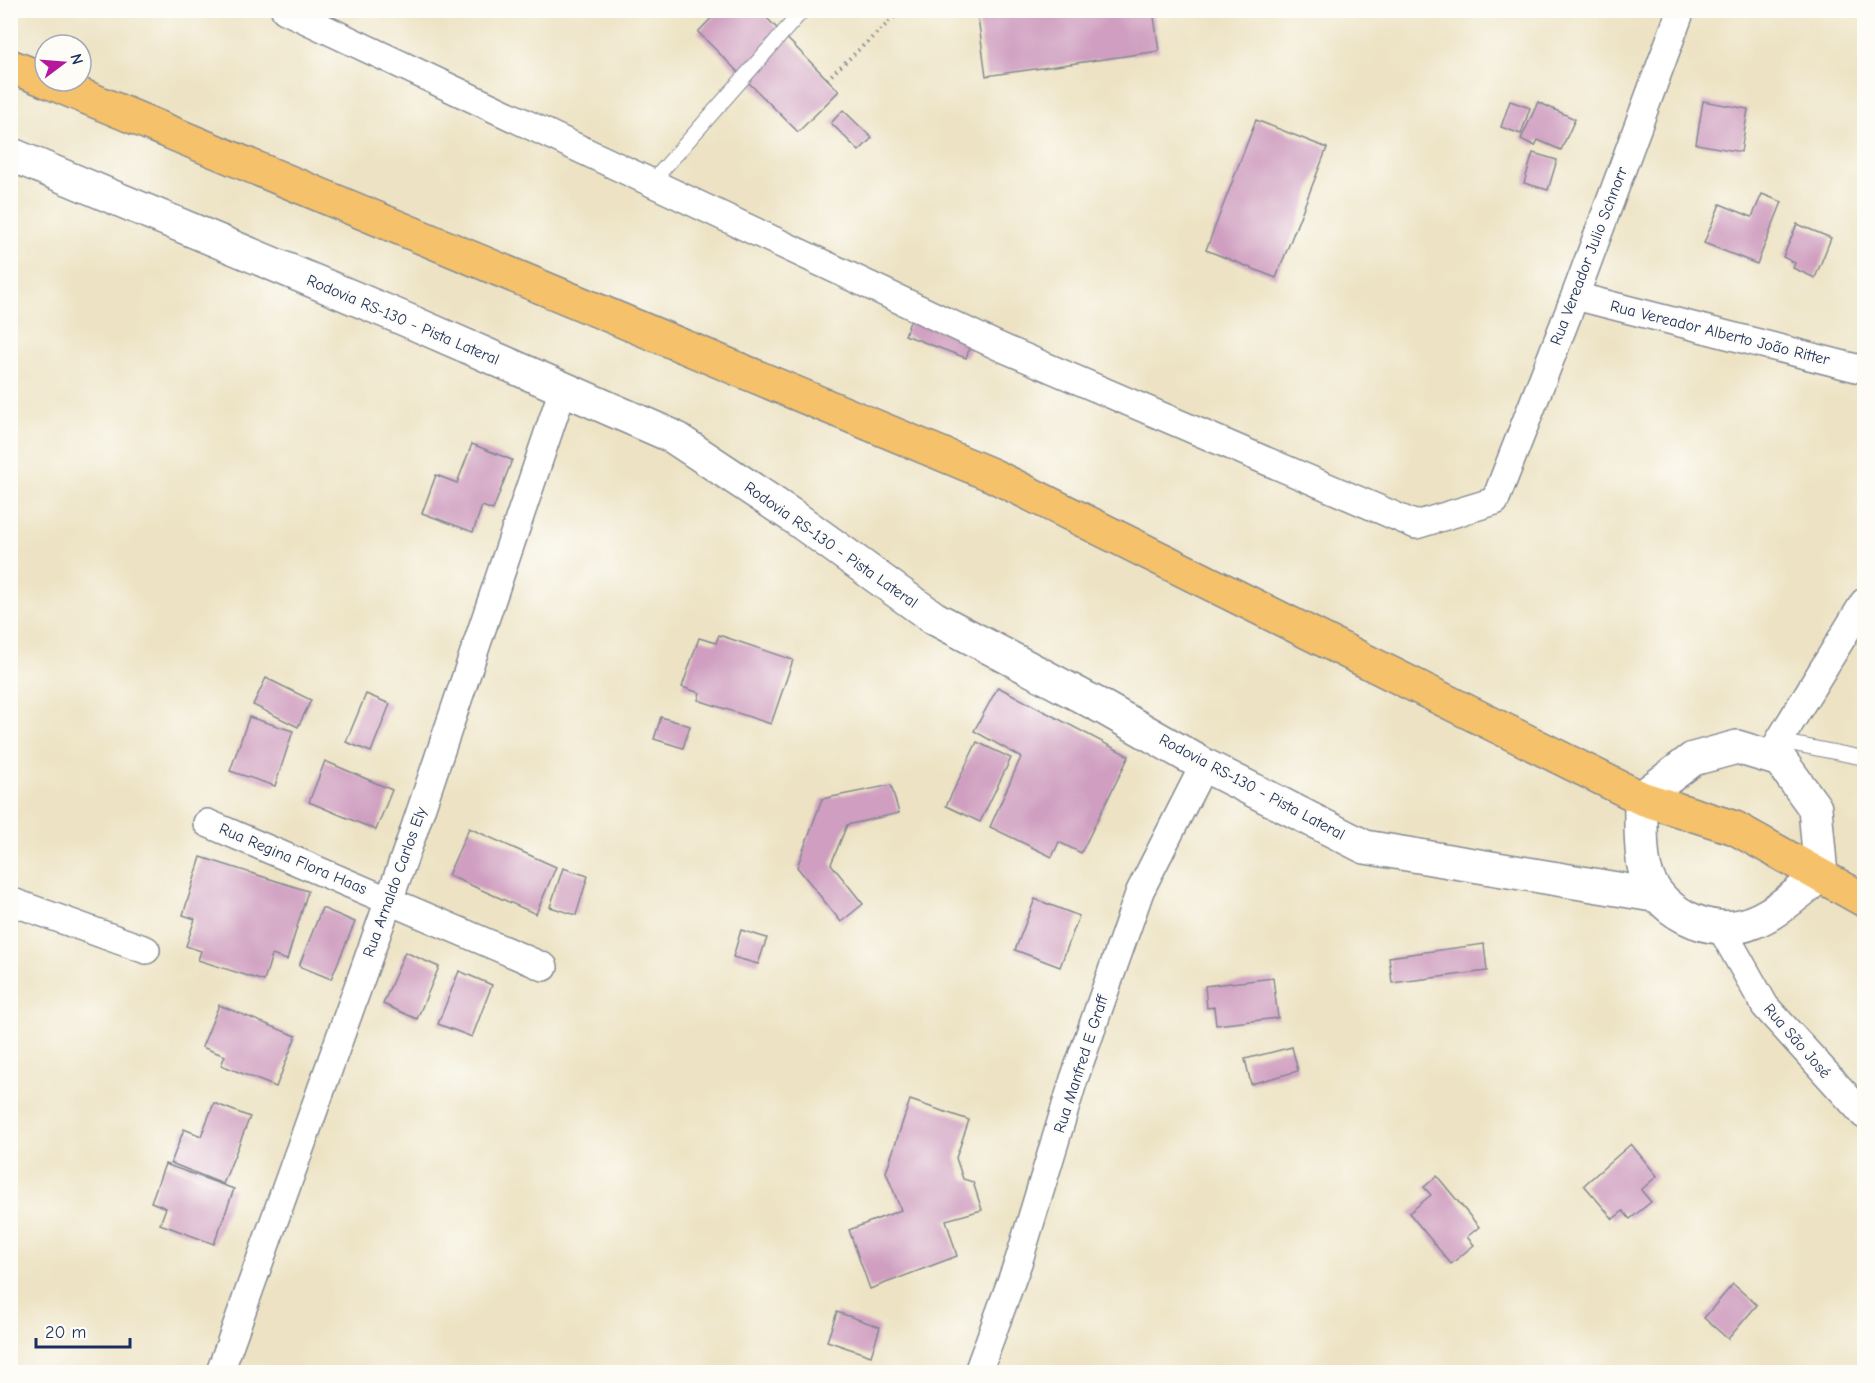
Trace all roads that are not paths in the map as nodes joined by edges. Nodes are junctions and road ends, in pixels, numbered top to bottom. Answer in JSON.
{"nodes":[{"id":1,"x":285,"y":10,"type":"edge"},
{"id":2,"x":803,"y":10,"type":"edge"},
{"id":3,"x":1681,"y":10,"type":"edge"},
{"id":4,"x":10,"y":66,"type":"edge"},
{"id":5,"x":33,"y":76,"type":"edge"},
{"id":6,"x":75,"y":93,"type":"edge"},
{"id":7,"x":10,"y":154,"type":"edge"},
{"id":8,"x":651,"y":183,"type":"junction"},
{"id":9,"x":1575,"y":297,"type":"junction"},
{"id":10,"x":1864,"y":370,"type":"edge"},
{"id":11,"x":563,"y":389,"type":"junction"},
{"id":12,"x":1864,"y":602,"type":"edge"},
{"id":13,"x":1780,"y":750,"type":"junction"},
{"id":14,"x":1864,"y":758,"type":"edge"},
{"id":15,"x":1204,"y":765,"type":"junction"},
{"id":16,"x":1641,"y":798,"type":"junction"},
{"id":17,"x":207,"y":823,"type":"dead end"},
{"id":18,"x":1821,"y":875,"type":"junction"},
{"id":19,"x":1659,"y":896,"type":"junction"},
{"id":20,"x":389,"y":899,"type":"junction"},
{"id":21,"x":1864,"y":900,"type":"edge"},
{"id":22,"x":10,"y":901,"type":"edge"},
{"id":23,"x":1721,"y":928,"type":"junction"},
{"id":24,"x":146,"y":950,"type":"dead end"},
{"id":25,"x":544,"y":967,"type":"dead end"},
{"id":26,"x":1864,"y":1115,"type":"edge"},
{"id":27,"x":220,"y":1372,"type":"edge"},
{"id":28,"x":978,"y":1372,"type":"edge"}],
"edges":[{"from":1,"to":8,"type":"street"},
{"from":2,"to":8,"type":"lane"},
{"from":3,"to":9,"type":"street","name":"Rua Vereador Julio Schnorr"},
{"from":4,"to":5,"type":"main road"},
{"from":6,"to":16,"type":"main road"},
{"from":7,"to":11,"type":"street","name":"Rodovia RS-130 - Pista Lateral"},
{"from":8,"to":9,"type":"street","name":"Rua Vereador Julio Schnorr"},
{"from":9,"to":10,"type":"street","name":"Rua Vereador Alberto João Ritter"},
{"from":11,"to":15,"type":"street","name":"Rodovia RS-130 - Pista Lateral"},
{"from":11,"to":20,"type":"street","name":"Rua Arnaldo Carlos Ely"},
{"from":12,"to":13,"type":"street"},
{"from":13,"to":14,"type":"lane"},
{"from":13,"to":16,"type":"street"},
{"from":13,"to":18,"type":"street"},
{"from":15,"to":19,"type":"street","name":"Rodovia RS-130 - Pista Lateral"},
{"from":15,"to":28,"type":"street","name":"Rua Manfred E Graff"},
{"from":16,"to":18,"type":"main road"},
{"from":16,"to":19,"type":"street"},
{"from":17,"to":20,"type":"street","name":"Rua Regina Flora Haas"},
{"from":18,"to":21,"type":"main road"},
{"from":18,"to":23,"type":"street"},
{"from":19,"to":23,"type":"street"},
{"from":20,"to":25,"type":"street","name":"Rua Regina Flora Haas"},
{"from":20,"to":27,"type":"street","name":"Rua Arnaldo Carlos Ely"},
{"from":22,"to":24,"type":"street"},
{"from":23,"to":26,"type":"street","name":"Rua São José"}]}
